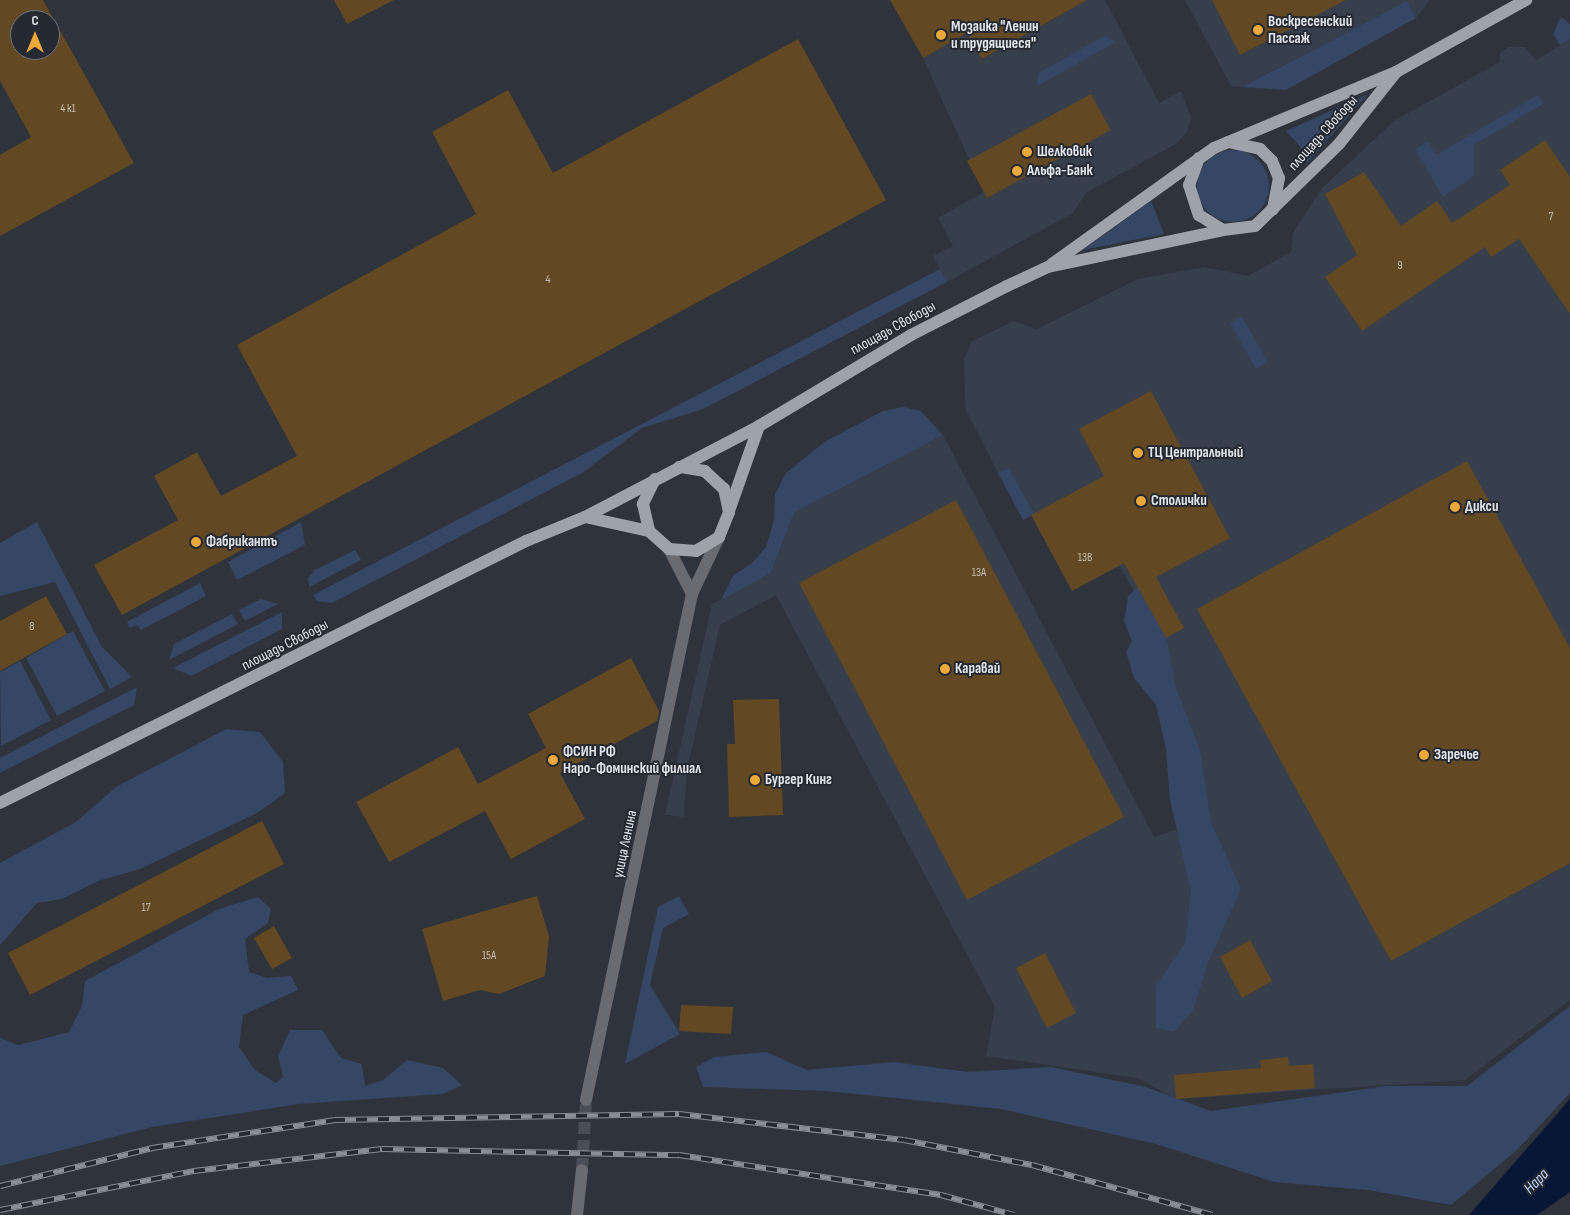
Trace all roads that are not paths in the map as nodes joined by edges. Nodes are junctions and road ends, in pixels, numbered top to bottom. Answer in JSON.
{"nodes":[{"id":1,"x":1526,"y":0,"type":"edge"},
{"id":2,"x":1396,"y":72,"type":"junction"},
{"id":3,"x":1225,"y":142,"type":"junction"},
{"id":4,"x":1200,"y":156,"type":"junction"},
{"id":5,"x":1271,"y":213,"type":"junction"},
{"id":6,"x":1223,"y":230,"type":"junction"},
{"id":7,"x":1048,"y":267,"type":"junction"},
{"id":8,"x":759,"y":426,"type":"junction"},
{"id":9,"x":679,"y":467,"type":"junction"},
{"id":10,"x":655,"y":479,"type":"junction"},
{"id":11,"x":729,"y":512,"type":"junction"},
{"id":12,"x":586,"y":517,"type":"junction"},
{"id":13,"x":649,"y":531,"type":"junction"},
{"id":14,"x":719,"y":537,"type":"junction"},
{"id":15,"x":669,"y":549,"type":"junction"},
{"id":16,"x":692,"y":594,"type":"junction"},
{"id":17,"x":0,"y":803,"type":"edge"},
{"id":18,"x":586,"y":1100,"type":"tunnel mouth"},
{"id":19,"x":582,"y":1170,"type":"tunnel mouth"},
{"id":20,"x":577,"y":1215,"type":"edge"}],
"edges":[{"from":1,"to":2,"type":"main road","name":"площадь Свободы"},
{"from":2,"to":3,"type":"main road","name":"площадь Свободы"},
{"from":2,"to":5,"type":"main road","name":"площадь Свободы"},
{"from":3,"to":4,"type":"main road","name":"площадь Свободы"},
{"from":3,"to":5,"type":"main road","name":"площадь Свободы"},
{"from":4,"to":6,"type":"main road"},
{"from":4,"to":7,"type":"main road","name":"площадь Свободы"},
{"from":5,"to":6,"type":"main road","name":"площадь Свободы"},
{"from":6,"to":7,"type":"main road","name":"площадь Свободы"},
{"from":7,"to":8,"type":"main road","name":"площадь Свободы"},
{"from":8,"to":9,"type":"main road","name":"площадь Свободы"},
{"from":8,"to":11,"type":"main road"},
{"from":9,"to":10,"type":"main road","name":"площадь Свободы"},
{"from":9,"to":11,"type":"main road"},
{"from":10,"to":12,"type":"main road","name":"площадь Свободы"},
{"from":10,"to":13,"type":"main road"},
{"from":11,"to":14,"type":"main road"},
{"from":12,"to":13,"type":"main road"},
{"from":12,"to":17,"type":"main road","name":"площадь Свободы"},
{"from":13,"to":15,"type":"main road"},
{"from":14,"to":15,"type":"main road"},
{"from":14,"to":16,"type":"street","name":"улица Ленина"},
{"from":15,"to":16,"type":"street"},
{"from":16,"to":18,"type":"street","name":"улица Ленина"},
{"from":19,"to":20,"type":"street"}]}
